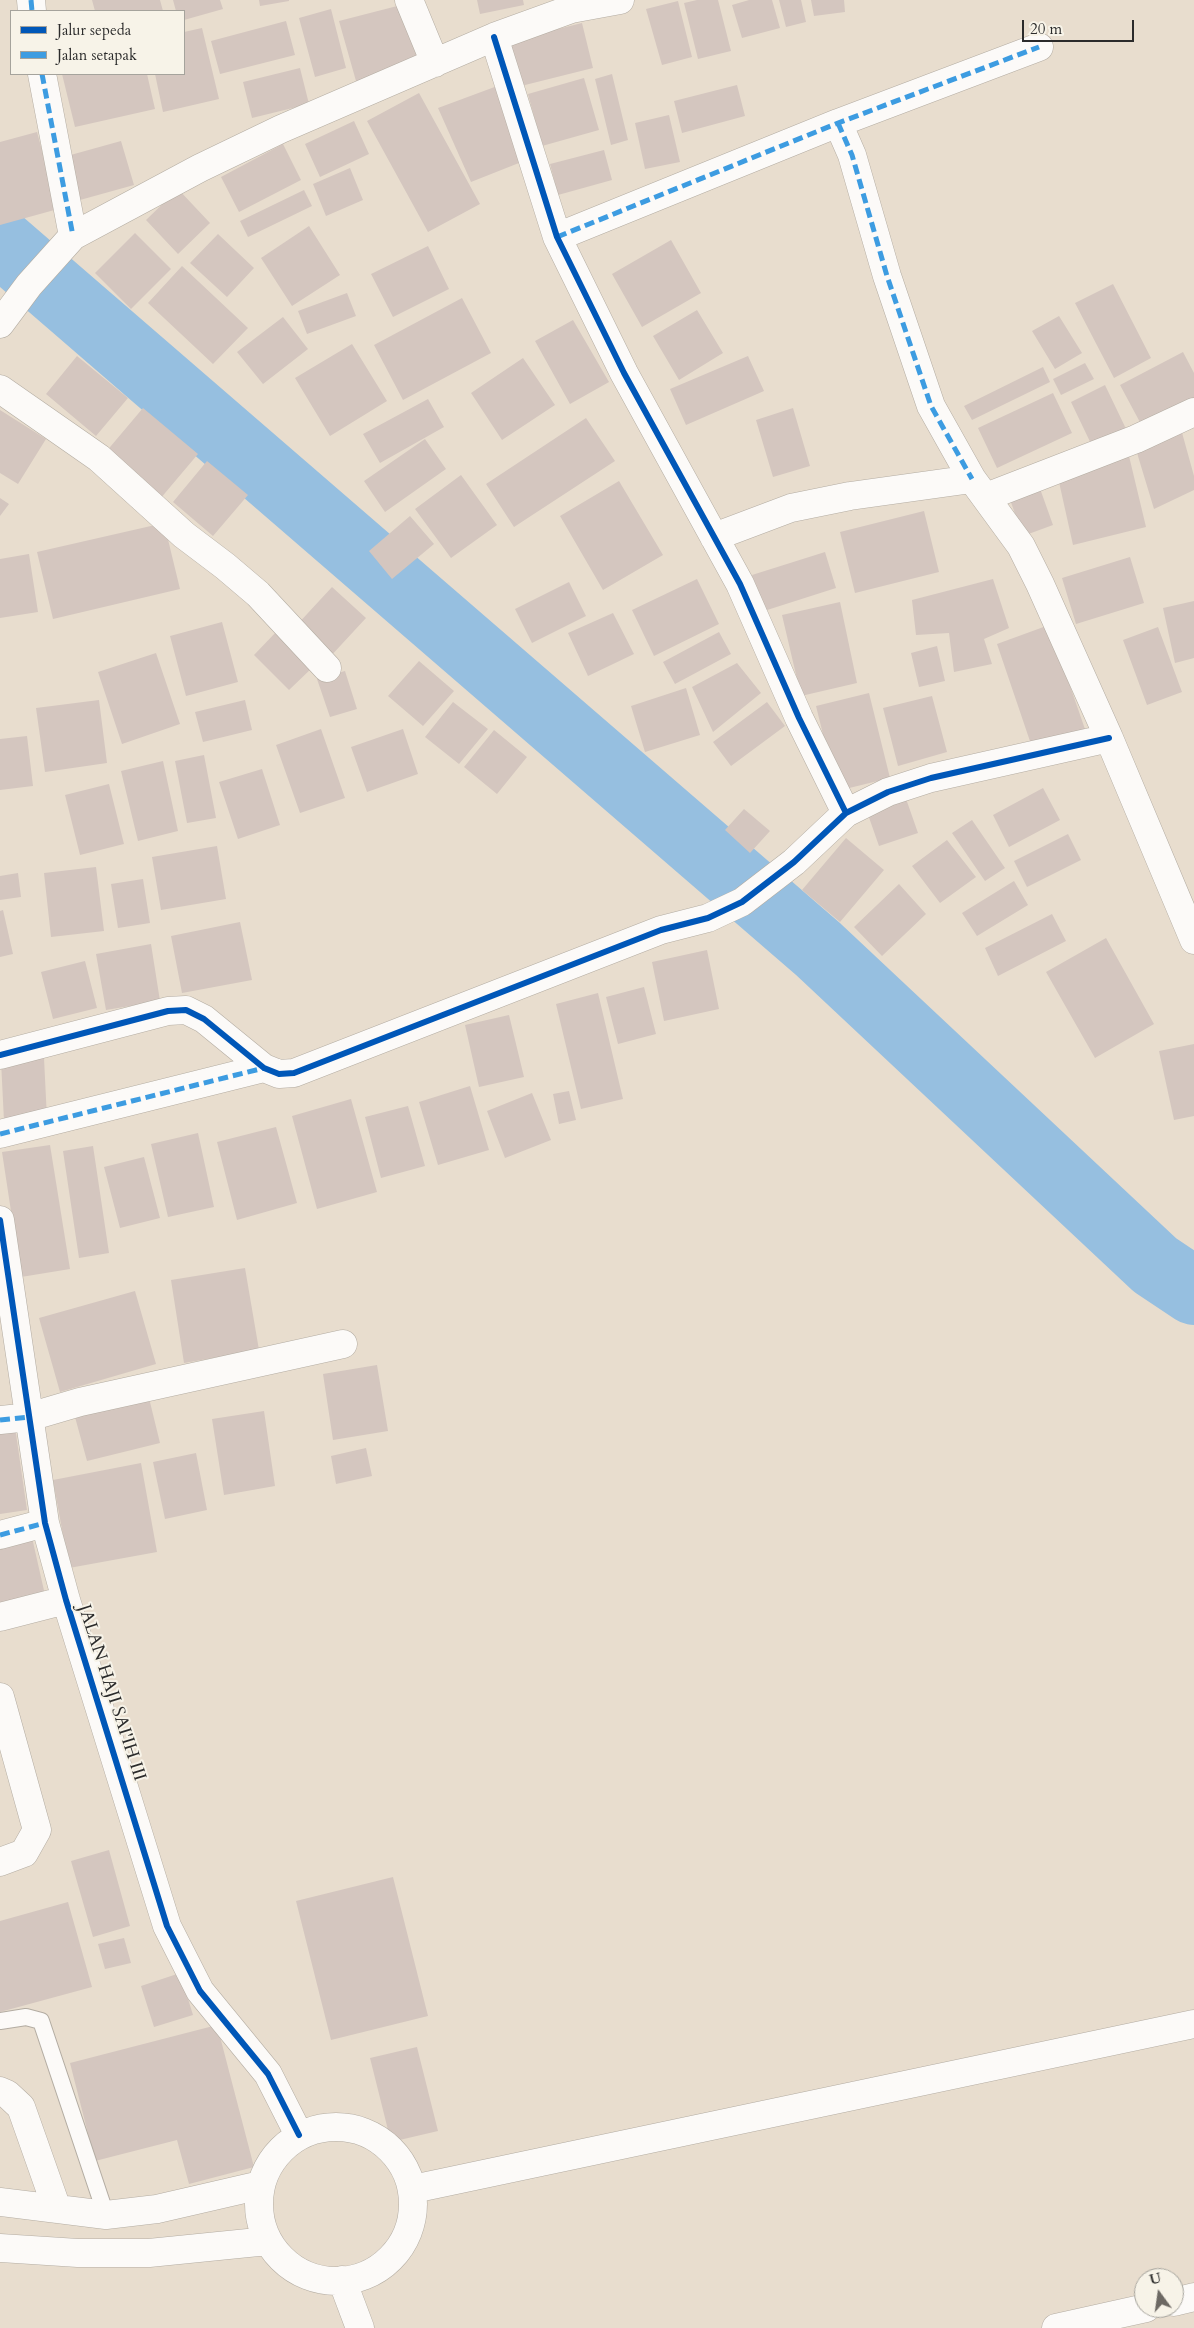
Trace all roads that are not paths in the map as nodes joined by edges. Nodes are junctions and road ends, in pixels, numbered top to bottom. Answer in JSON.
{"nodes":[{"id":1,"x":409,"y":0,"type":"edge"},
{"id":2,"x":620,"y":0,"type":"edge"},
{"id":3,"x":494,"y":36,"type":"junction"},
{"id":4,"x":1039,"y":47,"type":"dead end"},
{"id":5,"x":435,"y":63,"type":"junction"},
{"id":6,"x":42,"y":75,"type":"edge"},
{"id":7,"x":838,"y":123,"type":"junction"},
{"id":8,"x":557,"y":237,"type":"junction"},
{"id":9,"x":66,"y":244,"type":"junction"},
{"id":10,"x":0,"y":324,"type":"edge"},
{"id":11,"x":0,"y":389,"type":"edge"},
{"id":12,"x":1194,"y":412,"type":"edge"},
{"id":13,"x":979,"y":488,"type":"junction"},
{"id":14,"x":714,"y":537,"type":"junction"},
{"id":15,"x":326,"y":668,"type":"dead end"},
{"id":16,"x":1110,"y":738,"type":"junction"},
{"id":17,"x":846,"y":813,"type":"junction"},
{"id":18,"x":1194,"y":940,"type":"edge"},
{"id":19,"x":0,"y":1055,"type":"edge"},
{"id":20,"x":264,"y":1068,"type":"junction"},
{"id":21,"x":0,"y":1134,"type":"edge"},
{"id":22,"x":0,"y":1220,"type":"edge"},
{"id":23,"x":343,"y":1344,"type":"dead end"},
{"id":24,"x":29,"y":1417,"type":"junction"},
{"id":25,"x":0,"y":1420,"type":"edge"},
{"id":26,"x":46,"y":1523,"type":"junction"},
{"id":27,"x":0,"y":1535,"type":"edge"},
{"id":28,"x":66,"y":1600,"type":"junction"},
{"id":29,"x":0,"y":1617,"type":"edge"},
{"id":30,"x":0,"y":1697,"type":"edge"},
{"id":31,"x":0,"y":1862,"type":"edge"},
{"id":32,"x":0,"y":2021,"type":"edge"},
{"id":33,"x":1194,"y":2024,"type":"edge"},
{"id":34,"x":0,"y":2092,"type":"edge"},
{"id":35,"x":299,"y":2135,"type":"junction"},
{"id":36,"x":261,"y":2185,"type":"junction"},
{"id":37,"x":413,"y":2190,"type":"junction"},
{"id":38,"x":0,"y":2202,"type":"edge"},
{"id":39,"x":57,"y":2209,"type":"junction"},
{"id":40,"x":106,"y":2215,"type":"junction"},
{"id":41,"x":268,"y":2241,"type":"junction"},
{"id":42,"x":0,"y":2248,"type":"edge"},
{"id":43,"x":342,"y":2280,"type":"junction"},
{"id":44,"x":1134,"y":2311,"type":"edge"},
{"id":45,"x":360,"y":2328,"type":"edge"},
{"id":46,"x":1056,"y":2328,"type":"edge"}],
"edges":[{"from":1,"to":5,"type":"street"},
{"from":2,"to":3,"type":"street"},
{"from":3,"to":5,"type":"street"},
{"from":3,"to":8,"type":"street"},
{"from":4,"to":7,"type":"street"},
{"from":5,"to":9,"type":"street"},
{"from":6,"to":9,"type":"street"},
{"from":7,"to":8,"type":"street"},
{"from":7,"to":13,"type":"street"},
{"from":8,"to":14,"type":"street"},
{"from":9,"to":10,"type":"street"},
{"from":11,"to":15,"type":"street"},
{"from":12,"to":13,"type":"street"},
{"from":13,"to":14,"type":"street"},
{"from":13,"to":16,"type":"street"},
{"from":14,"to":17,"type":"street"},
{"from":16,"to":17,"type":"street"},
{"from":16,"to":18,"type":"street"},
{"from":17,"to":20,"type":"street"},
{"from":19,"to":20,"type":"street"},
{"from":20,"to":21,"type":"street"},
{"from":22,"to":24,"type":"street","name":"JALAN HAJI SAI'IH III"},
{"from":23,"to":24,"type":"street"},
{"from":24,"to":25,"type":"street"},
{"from":24,"to":26,"type":"street","name":"JALAN HAJI SAI'IH III"},
{"from":26,"to":27,"type":"street"},
{"from":26,"to":28,"type":"street","name":"JALAN HAJI SAI'IH III"},
{"from":28,"to":29,"type":"street"},
{"from":28,"to":35,"type":"street","name":"JALAN HAJI SAI'IH III"},
{"from":30,"to":31,"type":"street"},
{"from":32,"to":40,"type":"lane"},
{"from":33,"to":37,"type":"street"},
{"from":34,"to":39,"type":"street"},
{"from":35,"to":36,"type":"street"},
{"from":35,"to":37,"type":"street"},
{"from":36,"to":40,"type":"street"},
{"from":36,"to":41,"type":"street"},
{"from":37,"to":43,"type":"street"},
{"from":38,"to":39,"type":"street"},
{"from":39,"to":40,"type":"street"},
{"from":41,"to":42,"type":"street"},
{"from":41,"to":43,"type":"street"},
{"from":43,"to":45,"type":"street"},
{"from":44,"to":46,"type":"street"}]}
